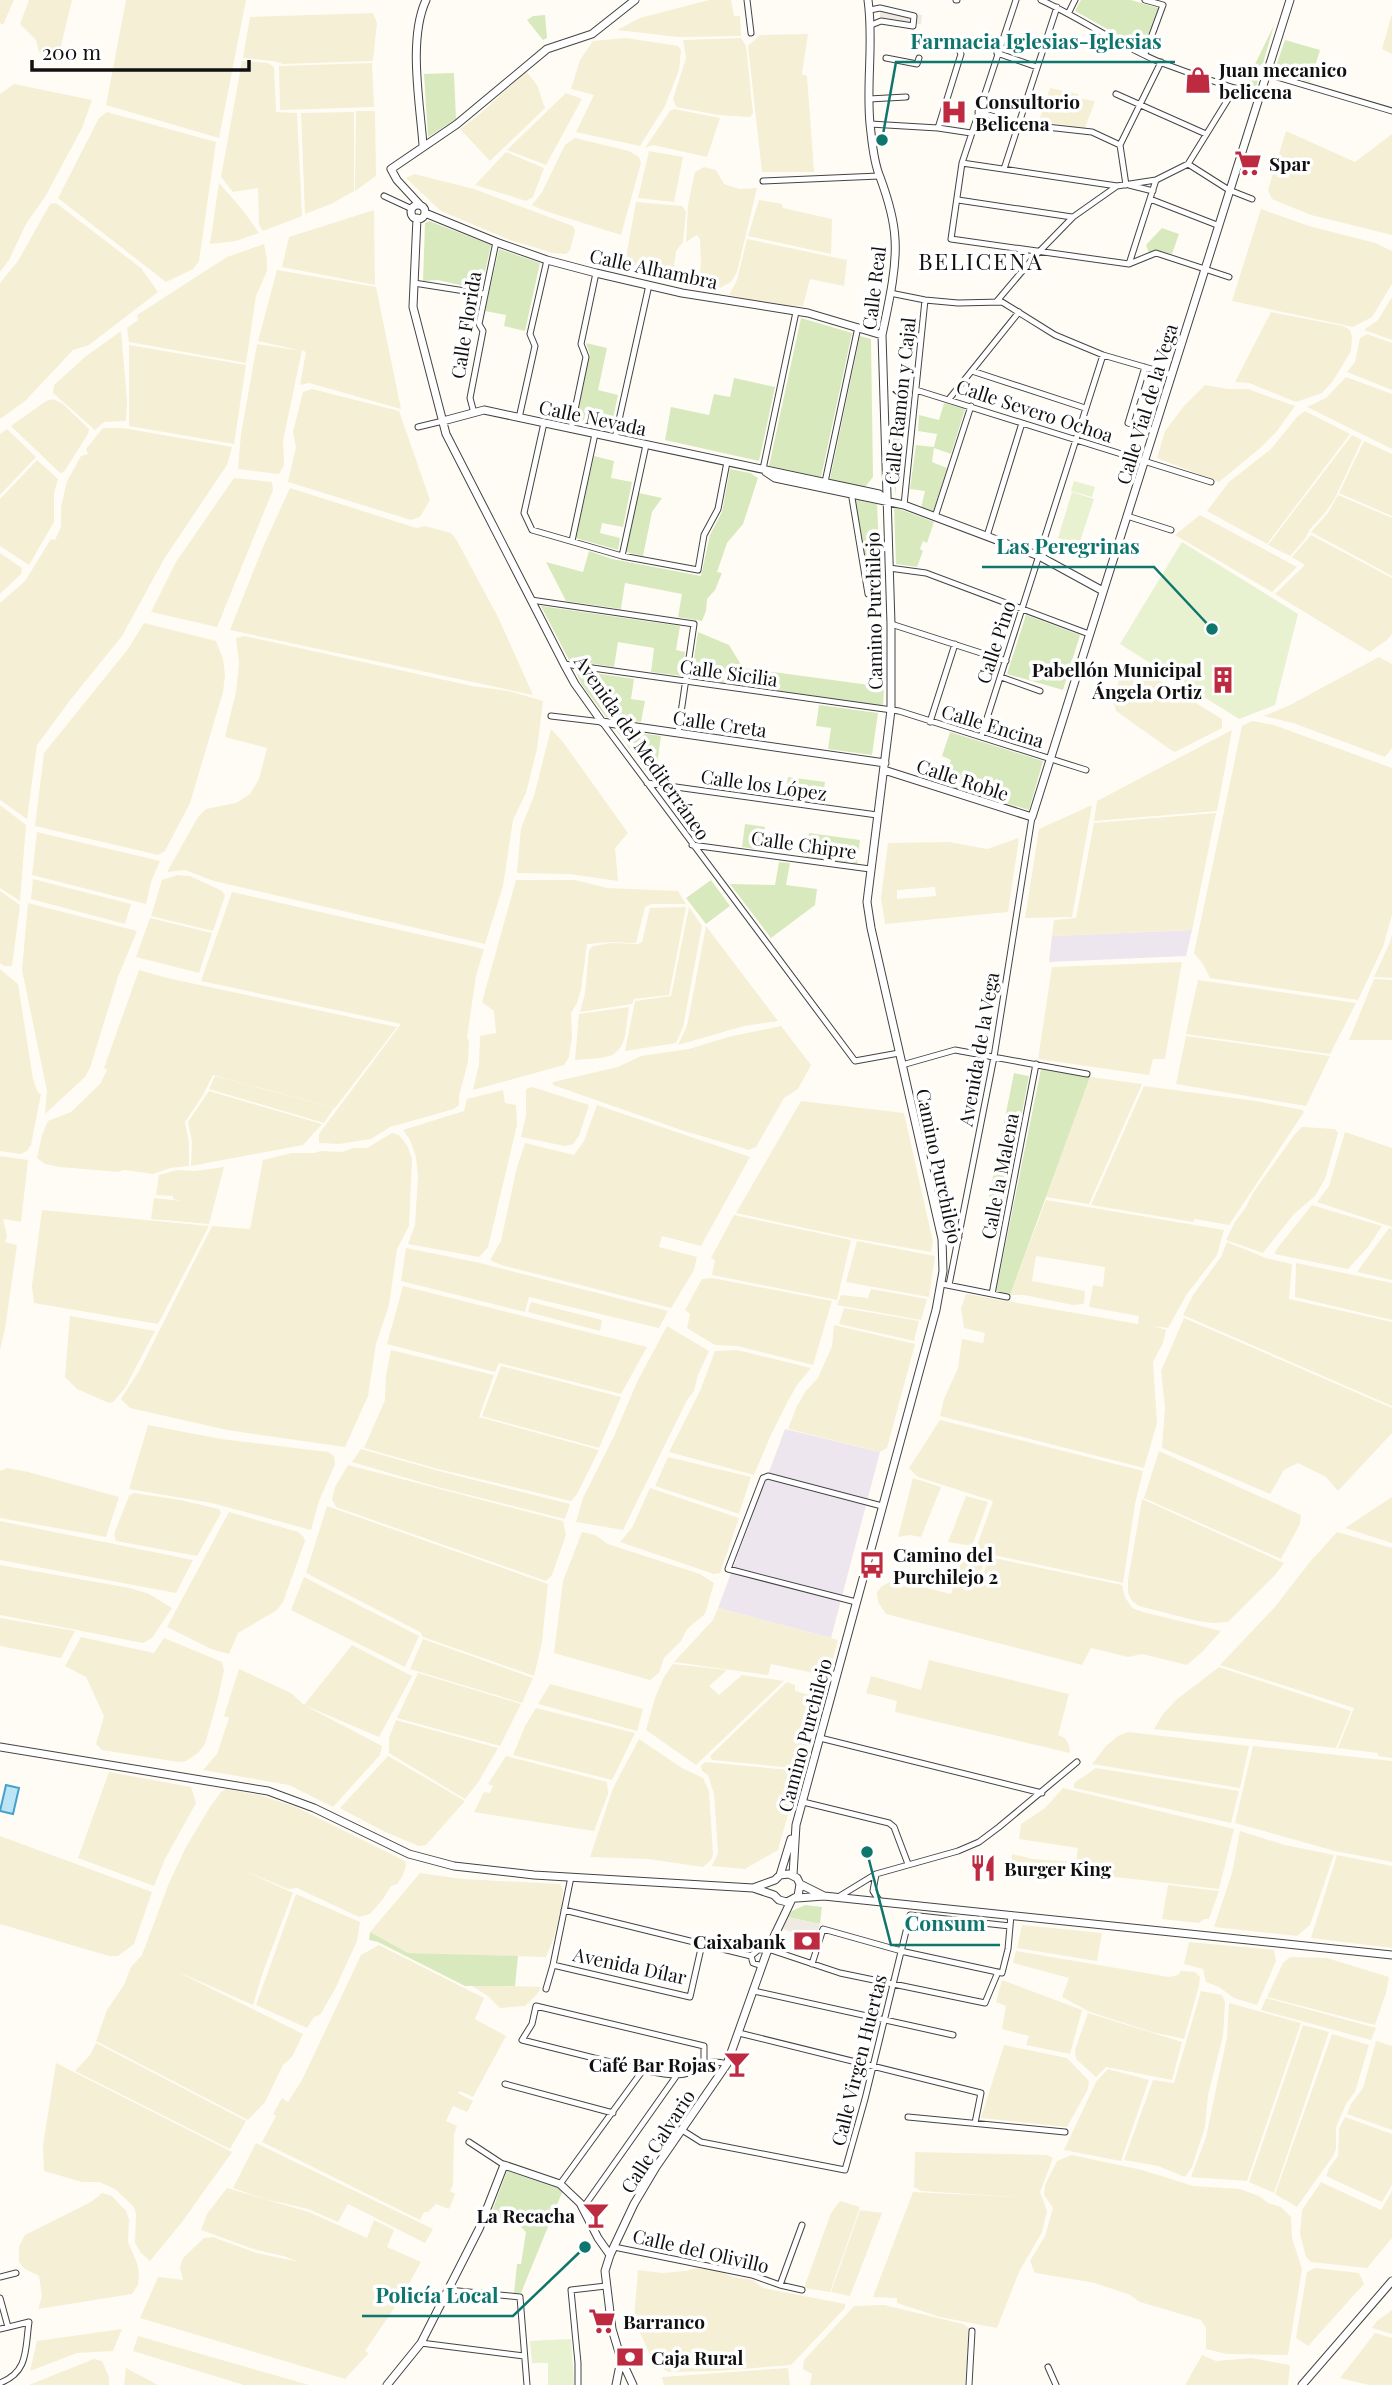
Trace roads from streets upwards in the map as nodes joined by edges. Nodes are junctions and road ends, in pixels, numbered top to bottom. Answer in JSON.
{"nodes":[{"id":1,"x":426,"y":0,"type":"edge"},
{"id":2,"x":635,"y":0,"type":"edge"},
{"id":3,"x":747,"y":0,"type":"edge"},
{"id":4,"x":868,"y":0,"type":"edge"},
{"id":5,"x":1016,"y":0,"type":"edge"},
{"id":6,"x":1041,"y":0,"type":"edge"},
{"id":7,"x":1075,"y":0,"type":"edge"},
{"id":8,"x":1146,"y":0,"type":"edge"},
{"id":9,"x":1290,"y":0,"type":"edge"},
{"id":10,"x":1057,"y":7,"type":"junction"},
{"id":11,"x":870,"y":10,"type":"junction"},
{"id":12,"x":1069,"y":12,"type":"junction"},
{"id":13,"x":871,"y":25,"type":"junction"},
{"id":14,"x":751,"y":33,"type":"dead end"},
{"id":15,"x":948,"y":45,"type":"dead end"},
{"id":16,"x":998,"y":52,"type":"junction"},
{"id":17,"x":1145,"y":54,"type":"junction"},
{"id":18,"x":886,"y":58,"type":"dead end"},
{"id":19,"x":919,"y":58,"type":"dead end"},
{"id":20,"x":1161,"y":62,"type":"junction"},
{"id":21,"x":1037,"y":67,"type":"junction"},
{"id":22,"x":1267,"y":74,"type":"junction"},
{"id":23,"x":1235,"y":88,"type":"junction"},
{"id":24,"x":1116,"y":94,"type":"dead end"},
{"id":25,"x":1260,"y":96,"type":"junction"},
{"id":26,"x":906,"y":97,"type":"dead end"},
{"id":27,"x":869,"y":99,"type":"junction"},
{"id":28,"x":1140,"y":105,"type":"junction"},
{"id":29,"x":1392,"y":111,"type":"edge"},
{"id":30,"x":978,"y":112,"type":"junction"},
{"id":31,"x":870,"y":124,"type":"junction"},
{"id":32,"x":1019,"y":124,"type":"junction"},
{"id":33,"x":938,"y":128,"type":"junction"},
{"id":34,"x":971,"y":133,"type":"junction"},
{"id":35,"x":1206,"y":134,"type":"junction"},
{"id":36,"x":423,"y":145,"type":"junction"},
{"id":37,"x":1120,"y":145,"type":"junction"},
{"id":38,"x":962,"y":163,"type":"junction"},
{"id":39,"x":1188,"y":164,"type":"junction"},
{"id":40,"x":1004,"y":169,"type":"junction"},
{"id":41,"x":879,"y":176,"type":"junction"},
{"id":42,"x":1156,"y":180,"type":"junction"},
{"id":43,"x":763,"y":181,"type":"dead end"},
{"id":44,"x":1126,"y":184,"type":"junction"},
{"id":45,"x":1117,"y":186,"type":"junction"},
{"id":46,"x":1229,"y":190,"type":"junction"},
{"id":47,"x":1153,"y":191,"type":"junction"},
{"id":48,"x":384,"y":196,"type":"dead end"},
{"id":49,"x":1252,"y":199,"type":"dead end"},
{"id":50,"x":958,"y":200,"type":"junction"},
{"id":51,"x":1150,"y":200,"type":"junction"},
{"id":52,"x":420,"y":205,"type":"junction"},
{"id":53,"x":412,"y":209,"type":"junction"},
{"id":54,"x":425,"y":213,"type":"junction"},
{"id":55,"x":1073,"y":217,"type":"junction"},
{"id":56,"x":417,"y":218,"type":"junction"},
{"id":57,"x":1217,"y":225,"type":"junction"},
{"id":58,"x":496,"y":242,"type":"junction"},
{"id":59,"x":1040,"y":252,"type":"junction"},
{"id":60,"x":547,"y":260,"type":"junction"},
{"id":61,"x":1129,"y":264,"type":"junction"},
{"id":62,"x":1204,"y":269,"type":"junction"},
{"id":63,"x":596,"y":273,"type":"junction"},
{"id":64,"x":1229,"y":277,"type":"dead end"},
{"id":65,"x":414,"y":283,"type":"junction"},
{"id":66,"x":649,"y":285,"type":"junction"},
{"id":67,"x":890,"y":293,"type":"junction"},
{"id":68,"x":484,"y":294,"type":"junction"},
{"id":69,"x":925,"y":300,"type":"junction"},
{"id":70,"x":997,"y":301,"type":"junction"},
{"id":71,"x":796,"y":312,"type":"junction"},
{"id":72,"x":1019,"y":313,"type":"junction"},
{"id":73,"x":858,"y":327,"type":"junction"},
{"id":74,"x":882,"y":335,"type":"junction"},
{"id":75,"x":1103,"y":355,"type":"junction"},
{"id":76,"x":1144,"y":367,"type":"junction"},
{"id":77,"x":972,"y":371,"type":"junction"},
{"id":78,"x":1172,"y":375,"type":"junction"},
{"id":79,"x":916,"y":390,"type":"junction"},
{"id":80,"x":949,"y":399,"type":"junction"},
{"id":81,"x":971,"y":406,"type":"junction"},
{"id":82,"x":1085,"y":408,"type":"junction"},
{"id":83,"x":474,"y":413,"type":"junction"},
{"id":84,"x":519,"y":418,"type":"junction"},
{"id":85,"x":443,"y":421,"type":"junction"},
{"id":86,"x":544,"y":423,"type":"junction"},
{"id":87,"x":1022,"y":423,"type":"junction"},
{"id":88,"x":418,"y":427,"type":"dead end"},
{"id":89,"x":571,"y":429,"type":"junction"},
{"id":90,"x":1154,"y":431,"type":"junction"},
{"id":91,"x":595,"y":434,"type":"junction"},
{"id":92,"x":615,"y":438,"type":"junction"},
{"id":93,"x":1075,"y":440,"type":"junction"},
{"id":94,"x":646,"y":445,"type":"junction"},
{"id":95,"x":1144,"y":461,"type":"junction"},
{"id":96,"x":727,"y":462,"type":"junction"},
{"id":97,"x":763,"y":469,"type":"junction"},
{"id":98,"x":809,"y":482,"type":"junction"},
{"id":99,"x":825,"y":482,"type":"junction"},
{"id":100,"x":1211,"y":482,"type":"dead end"},
{"id":101,"x":855,"y":492,"type":"junction"},
{"id":102,"x":886,"y":500,"type":"junction"},
{"id":103,"x":904,"y":505,"type":"junction"},
{"id":104,"x":1127,"y":516,"type":"junction"},
{"id":105,"x":935,"y":517,"type":"junction"},
{"id":106,"x":1171,"y":530,"type":"dead end"},
{"id":107,"x":988,"y":536,"type":"junction"},
{"id":108,"x":572,"y":541,"type":"junction"},
{"id":109,"x":622,"y":556,"type":"junction"},
{"id":110,"x":1039,"y":556,"type":"junction"},
{"id":111,"x":889,"y":568,"type":"junction"},
{"id":112,"x":1103,"y":591,"type":"junction"},
{"id":113,"x":868,"y":594,"type":"dead end"},
{"id":114,"x":531,"y":600,"type":"junction"},
{"id":115,"x":1023,"y":608,"type":"junction"},
{"id":116,"x":891,"y":624,"type":"junction"},
{"id":117,"x":1089,"y":634,"type":"junction"},
{"id":118,"x":954,"y":644,"type":"junction"},
{"id":119,"x":1006,"y":661,"type":"junction"},
{"id":120,"x":564,"y":664,"type":"junction"},
{"id":121,"x":1001,"y":677,"type":"junction"},
{"id":122,"x":685,"y":682,"type":"junction"},
{"id":123,"x":1040,"y":691,"type":"dead end"},
{"id":124,"x":891,"y":710,"type":"junction"},
{"id":125,"x":551,"y":716,"type":"dead end"},
{"id":126,"x":602,"y":722,"type":"junction"},
{"id":127,"x":930,"y":722,"type":"junction"},
{"id":128,"x":678,"y":733,"type":"junction"},
{"id":129,"x":981,"y":737,"type":"junction"},
{"id":130,"x":1050,"y":759,"type":"junction"},
{"id":131,"x":884,"y":767,"type":"junction"},
{"id":132,"x":1086,"y":770,"type":"dead end"},
{"id":133,"x":647,"y":783,"type":"junction"},
{"id":134,"x":877,"y":815,"type":"junction"},
{"id":135,"x":1032,"y":817,"type":"junction"},
{"id":136,"x":692,"y":845,"type":"junction"},
{"id":137,"x":870,"y":869,"type":"junction"},
{"id":138,"x":899,"y":1052,"type":"junction"},
{"id":139,"x":994,"y":1057,"type":"junction"},
{"id":140,"x":1036,"y":1064,"type":"junction"},
{"id":141,"x":902,"y":1065,"type":"junction"},
{"id":142,"x":1087,"y":1074,"type":"dead end"},
{"id":143,"x":940,"y":1234,"type":"junction"},
{"id":144,"x":959,"y":1236,"type":"junction"},
{"id":145,"x":949,"y":1237,"type":"junction"},
{"id":146,"x":942,"y":1245,"type":"junction"},
{"id":147,"x":953,"y":1264,"type":"junction"},
{"id":148,"x":943,"y":1267,"type":"junction"},
{"id":149,"x":945,"y":1284,"type":"junction"},
{"id":150,"x":992,"y":1294,"type":"junction"},
{"id":151,"x":1007,"y":1297,"type":"dead end"},
{"id":152,"x":882,"y":1506,"type":"junction"},
{"id":153,"x":856,"y":1602,"type":"junction"},
{"id":154,"x":820,"y":1738,"type":"junction"},
{"id":155,"x":0,"y":1747,"type":"edge"},
{"id":156,"x":1077,"y":1762,"type":"dead end"},
{"id":157,"x":1042,"y":1793,"type":"junction"},
{"id":158,"x":803,"y":1802,"type":"junction"},
{"id":159,"x":796,"y":1825,"type":"junction"},
{"id":160,"x":908,"y":1864,"type":"junction"},
{"id":161,"x":876,"y":1874,"type":"junction"},
{"id":162,"x":793,"y":1875,"type":"junction"},
{"id":163,"x":571,"y":1877,"type":"junction"},
{"id":164,"x":777,"y":1877,"type":"junction"},
{"id":165,"x":800,"y":1884,"type":"junction"},
{"id":166,"x":752,"y":1888,"type":"junction"},
{"id":167,"x":824,"y":1896,"type":"junction"},
{"id":168,"x":776,"y":1897,"type":"junction"},
{"id":169,"x":838,"y":1897,"type":"junction"},
{"id":170,"x":794,"y":1900,"type":"junction"},
{"id":171,"x":880,"y":1902,"type":"junction"},
{"id":172,"x":564,"y":1910,"type":"junction"},
{"id":173,"x":989,"y":1913,"type":"junction"},
{"id":174,"x":1011,"y":1915,"type":"junction"},
{"id":175,"x":780,"y":1920,"type":"junction"},
{"id":176,"x":987,"y":1924,"type":"junction"},
{"id":177,"x":1010,"y":1926,"type":"junction"},
{"id":178,"x":702,"y":1944,"type":"junction"},
{"id":179,"x":768,"y":1949,"type":"junction"},
{"id":180,"x":902,"y":1951,"type":"junction"},
{"id":181,"x":1392,"y":1955,"type":"edge"},
{"id":182,"x":751,"y":1956,"type":"junction"},
{"id":183,"x":812,"y":1964,"type":"junction"},
{"id":184,"x":553,"y":1965,"type":"junction"},
{"id":185,"x":762,"y":1966,"type":"junction"},
{"id":186,"x":1000,"y":1972,"type":"junction"},
{"id":187,"x":894,"y":1984,"type":"junction"},
{"id":188,"x":546,"y":1989,"type":"dead end"},
{"id":189,"x":754,"y":1991,"type":"junction"},
{"id":190,"x":885,"y":2021,"type":"junction"},
{"id":191,"x":739,"y":2033,"type":"junction"},
{"id":192,"x":953,"y":2035,"type":"dead end"},
{"id":193,"x":704,"y":2063,"type":"junction"},
{"id":194,"x":727,"y":2064,"type":"junction"},
{"id":195,"x":874,"y":2066,"type":"junction"},
{"id":196,"x":643,"y":2070,"type":"junction"},
{"id":197,"x":677,"y":2075,"type":"junction"},
{"id":198,"x":505,"y":2084,"type":"dead end"},
{"id":199,"x":613,"y":2113,"type":"junction"},
{"id":200,"x":908,"y":2118,"type":"dead end"},
{"id":201,"x":975,"y":2123,"type":"junction"},
{"id":202,"x":682,"y":2130,"type":"junction"},
{"id":203,"x":1065,"y":2132,"type":"dead end"},
{"id":204,"x":469,"y":2142,"type":"dead end"},
{"id":205,"x":504,"y":2165,"type":"junction"},
{"id":206,"x":560,"y":2184,"type":"junction"},
{"id":207,"x":583,"y":2207,"type":"junction"},
{"id":208,"x":802,"y":2225,"type":"dead end"},
{"id":209,"x":612,"y":2251,"type":"junction"},
{"id":210,"x":16,"y":2273,"type":"dead end"},
{"id":211,"x":0,"y":2277,"type":"edge"},
{"id":212,"x":1392,"y":2281,"type":"edge"},
{"id":213,"x":780,"y":2285,"type":"junction"},
{"id":214,"x":606,"y":2286,"type":"junction"},
{"id":215,"x":449,"y":2290,"type":"junction"},
{"id":216,"x":802,"y":2290,"type":"dead end"},
{"id":217,"x":0,"y":2298,"type":"edge"},
{"id":218,"x":8,"y":2328,"type":"junction"},
{"id":219,"x":0,"y":2329,"type":"edge"},
{"id":220,"x":972,"y":2330,"type":"dead end"},
{"id":221,"x":421,"y":2343,"type":"junction"},
{"id":222,"x":524,"y":2356,"type":"junction"},
{"id":223,"x":621,"y":2359,"type":"junction"},
{"id":224,"x":1048,"y":2367,"type":"dead end"},
{"id":225,"x":631,"y":2381,"type":"edge"},
{"id":226,"x":617,"y":2382,"type":"edge"},
{"id":227,"x":0,"y":2383,"type":"edge"},
{"id":228,"x":387,"y":2385,"type":"edge"},
{"id":229,"x":527,"y":2385,"type":"edge"},
{"id":230,"x":578,"y":2385,"type":"edge"},
{"id":231,"x":969,"y":2385,"type":"edge"},
{"id":232,"x":1056,"y":2385,"type":"edge"},
{"id":233,"x":1302,"y":2385,"type":"edge"}],
"edges":[{"from":1,"to":36,"type":"street"},
{"from":2,"to":36,"type":"street"},
{"from":3,"to":14,"type":"street"},
{"from":4,"to":11,"type":"street","name":"Calle Real"},
{"from":5,"to":16,"type":"street"},
{"from":6,"to":10,"type":"street"},
{"from":7,"to":12,"type":"street"},
{"from":8,"to":17,"type":"street"},
{"from":9,"to":22,"type":"street","name":"Calle Vial de la Vega"},
{"from":10,"to":12,"type":"street"},
{"from":10,"to":21,"type":"street"},
{"from":11,"to":13,"type":"street","name":"Calle Real"},
{"from":11,"to":13,"type":"street"},
{"from":12,"to":17,"type":"street"},
{"from":13,"to":27,"type":"street","name":"Calle Real"},
{"from":15,"to":33,"type":"street"},
{"from":16,"to":21,"type":"street"},
{"from":16,"to":30,"type":"street"},
{"from":17,"to":20,"type":"street"},
{"from":18,"to":19,"type":"street"},
{"from":20,"to":23,"type":"street"},
{"from":20,"to":28,"type":"street"},
{"from":21,"to":32,"type":"street"},
{"from":22,"to":25,"type":"street","name":"Calle Vial de la Vega"},
{"from":22,"to":29,"type":"street"},
{"from":23,"to":25,"type":"street"},
{"from":23,"to":35,"type":"street"},
{"from":24,"to":28,"type":"street"},
{"from":25,"to":46,"type":"street","name":"Calle Vial de la Vega"},
{"from":26,"to":27,"type":"street"},
{"from":27,"to":31,"type":"street","name":"Calle Real"},
{"from":28,"to":35,"type":"street"},
{"from":28,"to":37,"type":"street"},
{"from":30,"to":32,"type":"street"},
{"from":30,"to":34,"type":"street"},
{"from":31,"to":33,"type":"street"},
{"from":31,"to":41,"type":"street","name":"Calle Real"},
{"from":32,"to":37,"type":"street"},
{"from":32,"to":40,"type":"street"},
{"from":33,"to":34,"type":"street"},
{"from":34,"to":38,"type":"street"},
{"from":35,"to":39,"type":"street"},
{"from":36,"to":52,"type":"street"},
{"from":37,"to":44,"type":"street"},
{"from":38,"to":40,"type":"street"},
{"from":38,"to":50,"type":"street"},
{"from":39,"to":42,"type":"street"},
{"from":39,"to":46,"type":"street"},
{"from":40,"to":45,"type":"street"},
{"from":41,"to":43,"type":"street"},
{"from":41,"to":67,"type":"street","name":"Calle Real"},
{"from":42,"to":44,"type":"street"},
{"from":42,"to":47,"type":"street"},
{"from":44,"to":45,"type":"street"},
{"from":44,"to":47,"type":"street"},
{"from":45,"to":55,"type":"street"},
{"from":46,"to":49,"type":"street"},
{"from":46,"to":57,"type":"street","name":"Calle Vial de la Vega"},
{"from":47,"to":51,"type":"street"},
{"from":48,"to":53,"type":"street"},
{"from":50,"to":55,"type":"street"},
{"from":50,"to":59,"type":"street"},
{"from":51,"to":57,"type":"street"},
{"from":51,"to":61,"type":"street"},
{"from":52,"to":53,"type":"street"},
{"from":52,"to":54,"type":"street"},
{"from":53,"to":56,"type":"street"},
{"from":54,"to":56,"type":"street"},
{"from":54,"to":58,"type":"street","name":"Calle Alhambra"},
{"from":55,"to":59,"type":"street"},
{"from":56,"to":65,"type":"street","name":"Avenida del Mediterráneo"},
{"from":57,"to":62,"type":"street","name":"Calle Vial de la Vega"},
{"from":58,"to":60,"type":"street","name":"Calle Alhambra"},
{"from":58,"to":68,"type":"street","name":"Calle Florida"},
{"from":59,"to":61,"type":"street"},
{"from":59,"to":70,"type":"street"},
{"from":60,"to":63,"type":"street","name":"Calle Alhambra"},
{"from":60,"to":84,"type":"street"},
{"from":61,"to":62,"type":"street"},
{"from":62,"to":64,"type":"street"},
{"from":62,"to":78,"type":"street","name":"Calle Vial de la Vega"},
{"from":63,"to":66,"type":"street","name":"Calle Alhambra"},
{"from":63,"to":89,"type":"street"},
{"from":65,"to":68,"type":"street"},
{"from":65,"to":85,"type":"street","name":"Avenida del Mediterráneo"},
{"from":66,"to":71,"type":"street","name":"Calle Alhambra"},
{"from":66,"to":92,"type":"street"},
{"from":67,"to":69,"type":"street"},
{"from":67,"to":74,"type":"street","name":"Calle Real"},
{"from":68,"to":83,"type":"street","name":"Calle Florida"},
{"from":69,"to":70,"type":"street"},
{"from":69,"to":79,"type":"street","name":"Calle Ramón y Cajal"},
{"from":70,"to":72,"type":"street"},
{"from":71,"to":73,"type":"street","name":"Calle Alhambra"},
{"from":71,"to":97,"type":"street"},
{"from":72,"to":75,"type":"street"},
{"from":72,"to":77,"type":"street"},
{"from":73,"to":74,"type":"street","name":"Calle Alhambra"},
{"from":73,"to":99,"type":"street"},
{"from":74,"to":102,"type":"street","name":"Calle Real"},
{"from":75,"to":76,"type":"street"},
{"from":75,"to":82,"type":"street","name":"Calle Pino"},
{"from":76,"to":78,"type":"street"},
{"from":76,"to":90,"type":"street"},
{"from":77,"to":80,"type":"street"},
{"from":77,"to":82,"type":"street"},
{"from":78,"to":90,"type":"street","name":"Calle Vial de la Vega"},
{"from":79,"to":80,"type":"street","name":"Calle Severo Ochoa"},
{"from":79,"to":103,"type":"street","name":"Calle Ramón y Cajal"},
{"from":80,"to":81,"type":"street","name":"Calle Severo Ochoa"},
{"from":81,"to":87,"type":"street","name":"Calle Severo Ochoa"},
{"from":81,"to":105,"type":"street"},
{"from":82,"to":93,"type":"street","name":"Calle Pino"},
{"from":83,"to":84,"type":"street","name":"Calle Nevada"},
{"from":83,"to":85,"type":"street","name":"Calle Nevada"},
{"from":84,"to":86,"type":"street","name":"Calle Nevada"},
{"from":85,"to":88,"type":"street","name":"Calle Nevada"},
{"from":85,"to":114,"type":"street","name":"Avenida del Mediterráneo"},
{"from":86,"to":89,"type":"street","name":"Calle Nevada"},
{"from":86,"to":108,"type":"street"},
{"from":87,"to":93,"type":"street","name":"Calle Severo Ochoa"},
{"from":87,"to":107,"type":"street"},
{"from":89,"to":91,"type":"street","name":"Calle Nevada"},
{"from":90,"to":95,"type":"street","name":"Calle Vial de la Vega"},
{"from":91,"to":92,"type":"street","name":"Calle Nevada"},
{"from":91,"to":108,"type":"street"},
{"from":92,"to":94,"type":"street","name":"Calle Nevada"},
{"from":93,"to":95,"type":"street","name":"Calle Severo Ochoa"},
{"from":93,"to":110,"type":"street","name":"Calle Pino"},
{"from":94,"to":96,"type":"street","name":"Calle Nevada"},
{"from":94,"to":109,"type":"street"},
{"from":95,"to":100,"type":"street","name":"Calle Severo Ochoa"},
{"from":95,"to":104,"type":"street","name":"Calle Vial de la Vega"},
{"from":96,"to":97,"type":"street","name":"Calle Nevada"},
{"from":96,"to":109,"type":"street"},
{"from":97,"to":98,"type":"street","name":"Calle Nevada"},
{"from":98,"to":99,"type":"street"},
{"from":98,"to":101,"type":"street"},
{"from":99,"to":101,"type":"street"},
{"from":101,"to":102,"type":"street"},
{"from":101,"to":113,"type":"street","name":"Camino Purchilejo"},
{"from":102,"to":103,"type":"street"},
{"from":102,"to":111,"type":"street","name":"Camino Purchilejo"},
{"from":103,"to":105,"type":"street"},
{"from":104,"to":106,"type":"street"},
{"from":104,"to":112,"type":"street","name":"Calle Vial de la Vega"},
{"from":105,"to":107,"type":"street"},
{"from":107,"to":110,"type":"street"},
{"from":108,"to":109,"type":"street"},
{"from":110,"to":112,"type":"street"},
{"from":110,"to":115,"type":"street","name":"Calle Pino"},
{"from":111,"to":115,"type":"street"},
{"from":111,"to":116,"type":"street","name":"Camino Purchilejo"},
{"from":112,"to":117,"type":"street","name":"Calle Vial de la Vega"},
{"from":114,"to":120,"type":"street","name":"Avenida del Mediterráneo"},
{"from":114,"to":122,"type":"street"},
{"from":115,"to":117,"type":"street"},
{"from":115,"to":119,"type":"street","name":"Calle Pino"},
{"from":116,"to":118,"type":"street"},
{"from":116,"to":124,"type":"street","name":"Camino Purchilejo"},
{"from":117,"to":130,"type":"street","name":"Calle Vial de la Vega"},
{"from":118,"to":119,"type":"street"},
{"from":118,"to":127,"type":"street"},
{"from":119,"to":121,"type":"street","name":"Calle Pino"},
{"from":120,"to":122,"type":"street","name":"Calle Sicilia"},
{"from":120,"to":126,"type":"street","name":"Avenida del Mediterráneo"},
{"from":121,"to":123,"type":"street"},
{"from":121,"to":129,"type":"street","name":"Calle Pino"},
{"from":122,"to":124,"type":"street","name":"Calle Sicilia"},
{"from":122,"to":128,"type":"street"},
{"from":124,"to":127,"type":"street","name":"Calle Encina"},
{"from":124,"to":131,"type":"street","name":"Camino Purchilejo"},
{"from":125,"to":126,"type":"street","name":"Calle Creta"},
{"from":126,"to":128,"type":"street","name":"Calle Creta"},
{"from":126,"to":133,"type":"street","name":"Avenida del Mediterráneo"},
{"from":127,"to":129,"type":"street","name":"Calle Encina"},
{"from":128,"to":131,"type":"street","name":"Calle Creta"},
{"from":129,"to":130,"type":"street","name":"Calle Encina"},
{"from":130,"to":132,"type":"street","name":"Calle Encina"},
{"from":130,"to":135,"type":"street","name":"Calle Vial de la Vega"},
{"from":131,"to":134,"type":"street","name":"Camino Purchilejo"},
{"from":131,"to":135,"type":"street","name":"Calle Roble"},
{"from":133,"to":134,"type":"street","name":"Calle los López"},
{"from":133,"to":136,"type":"street","name":"Avenida del Mediterráneo"},
{"from":134,"to":137,"type":"street","name":"Camino Purchilejo"},
{"from":135,"to":139,"type":"street","name":"Avenida de la Vega"},
{"from":136,"to":137,"type":"street","name":"Calle Chipre"},
{"from":136,"to":138,"type":"street","name":"Avenida del Mediterráneo"},
{"from":137,"to":138,"type":"street","name":"Camino Purchilejo"},
{"from":138,"to":141,"type":"street","name":"Camino Purchilejo"},
{"from":139,"to":140,"type":"street"},
{"from":139,"to":141,"type":"street"},
{"from":139,"to":144,"type":"street","name":"Avenida de la Vega"},
{"from":140,"to":142,"type":"street"},
{"from":140,"to":150,"type":"street","name":"Calle la Malena"},
{"from":141,"to":143,"type":"street","name":"Camino Purchilejo"},
{"from":143,"to":145,"type":"street"},
{"from":143,"to":146,"type":"street","name":"Camino Purchilejo"},
{"from":144,"to":145,"type":"street"},
{"from":144,"to":147,"type":"street","name":"Avenida de la Vega"},
{"from":145,"to":146,"type":"street"},
{"from":146,"to":148,"type":"street","name":"Camino Purchilejo"},
{"from":147,"to":148,"type":"street"},
{"from":147,"to":149,"type":"street","name":"Avenida de la Vega"},
{"from":148,"to":149,"type":"street","name":"Camino Purchilejo"},
{"from":149,"to":150,"type":"street"},
{"from":149,"to":152,"type":"street","name":"Camino Purchilejo"},
{"from":150,"to":151,"type":"street"},
{"from":152,"to":153,"type":"street","name":"Camino Purchilejo"},
{"from":152,"to":153,"type":"street"},
{"from":153,"to":154,"type":"street","name":"Camino Purchilejo"},
{"from":154,"to":157,"type":"street"},
{"from":154,"to":158,"type":"street","name":"Camino Purchilejo"},
{"from":155,"to":163,"type":"street"},
{"from":156,"to":157,"type":"street"},
{"from":157,"to":160,"type":"street"},
{"from":158,"to":159,"type":"street","name":"Camino Purchilejo"},
{"from":158,"to":160,"type":"street"},
{"from":159,"to":162,"type":"street","name":"Camino Purchilejo"},
{"from":159,"to":164,"type":"street","name":"Camino Purchilejo"},
{"from":160,"to":161,"type":"street"},
{"from":161,"to":169,"type":"street"},
{"from":161,"to":171,"type":"street"},
{"from":162,"to":164,"type":"street"},
{"from":162,"to":165,"type":"street"},
{"from":163,"to":166,"type":"street"},
{"from":163,"to":172,"type":"street"},
{"from":164,"to":166,"type":"street"},
{"from":164,"to":168,"type":"street"},
{"from":165,"to":167,"type":"street"},
{"from":165,"to":170,"type":"street"},
{"from":166,"to":168,"type":"street"},
{"from":167,"to":169,"type":"street"},
{"from":167,"to":170,"type":"street"},
{"from":168,"to":170,"type":"street"},
{"from":168,"to":175,"type":"street","name":"Calle Calvario"},
{"from":169,"to":171,"type":"street"},
{"from":170,"to":175,"type":"street","name":"Calle Calvario"},
{"from":171,"to":173,"type":"street"},
{"from":172,"to":178,"type":"street"},
{"from":172,"to":184,"type":"street"},
{"from":173,"to":174,"type":"street"},
{"from":173,"to":176,"type":"street"},
{"from":174,"to":177,"type":"street"},
{"from":174,"to":181,"type":"street"},
{"from":175,"to":179,"type":"street","name":"Calle Calvario"},
{"from":176,"to":177,"type":"street"},
{"from":176,"to":180,"type":"street","name":"Calle Virgen Huertas"},
{"from":177,"to":186,"type":"street"},
{"from":178,"to":182,"type":"street"},
{"from":178,"to":184,"type":"street","name":"Avenida Dílar"},
{"from":179,"to":182,"type":"street"},
{"from":179,"to":183,"type":"street"},
{"from":179,"to":185,"type":"street","name":"Calle Calvario"},
{"from":180,"to":183,"type":"street"},
{"from":180,"to":186,"type":"street"},
{"from":180,"to":187,"type":"street","name":"Calle Virgen Huertas"},
{"from":182,"to":185,"type":"street"},
{"from":183,"to":187,"type":"street"},
{"from":184,"to":188,"type":"street"},
{"from":185,"to":189,"type":"street","name":"Calle Calvario"},
{"from":186,"to":187,"type":"street"},
{"from":187,"to":190,"type":"street","name":"Calle Virgen Huertas"},
{"from":189,"to":190,"type":"street"},
{"from":189,"to":191,"type":"street","name":"Calle Calvario"},
{"from":190,"to":192,"type":"street"},
{"from":190,"to":195,"type":"street","name":"Calle Virgen Huertas"},
{"from":191,"to":194,"type":"street","name":"Calle Calvario"},
{"from":191,"to":195,"type":"street"},
{"from":193,"to":194,"type":"street"},
{"from":193,"to":196,"type":"street"},
{"from":193,"to":197,"type":"street"},
{"from":194,"to":202,"type":"street","name":"Calle Calvario"},
{"from":195,"to":201,"type":"street"},
{"from":195,"to":202,"type":"street","name":"Calle Virgen Huertas"},
{"from":196,"to":197,"type":"street"},
{"from":196,"to":199,"type":"street"},
{"from":197,"to":207,"type":"street"},
{"from":198,"to":199,"type":"street"},
{"from":199,"to":206,"type":"street"},
{"from":200,"to":201,"type":"street"},
{"from":201,"to":203,"type":"street"},
{"from":202,"to":209,"type":"street","name":"Calle Calvario"},
{"from":204,"to":205,"type":"street"},
{"from":205,"to":206,"type":"street"},
{"from":205,"to":215,"type":"street"},
{"from":206,"to":207,"type":"street"},
{"from":207,"to":209,"type":"street"},
{"from":208,"to":213,"type":"street","name":"Calle del Olivillo"},
{"from":209,"to":213,"type":"street","name":"Calle del Olivillo"},
{"from":209,"to":214,"type":"street","name":"Calle Calvario"},
{"from":210,"to":211,"type":"street"},
{"from":212,"to":233,"type":"street"},
{"from":213,"to":216,"type":"street","name":"Calle del Olivillo"},
{"from":214,"to":223,"type":"street","name":"Calle Calvario"},
{"from":214,"to":230,"type":"street"},
{"from":215,"to":221,"type":"street"},
{"from":215,"to":222,"type":"street"},
{"from":217,"to":218,"type":"street"},
{"from":218,"to":219,"type":"street"},
{"from":218,"to":227,"type":"street"},
{"from":220,"to":231,"type":"street"},
{"from":221,"to":222,"type":"street"},
{"from":221,"to":228,"type":"street"},
{"from":222,"to":229,"type":"street"},
{"from":223,"to":225,"type":"street","name":"Calle Calvario"},
{"from":223,"to":226,"type":"street"},
{"from":224,"to":232,"type":"street"},
{"from":225,"to":226,"type":"street"}]}
